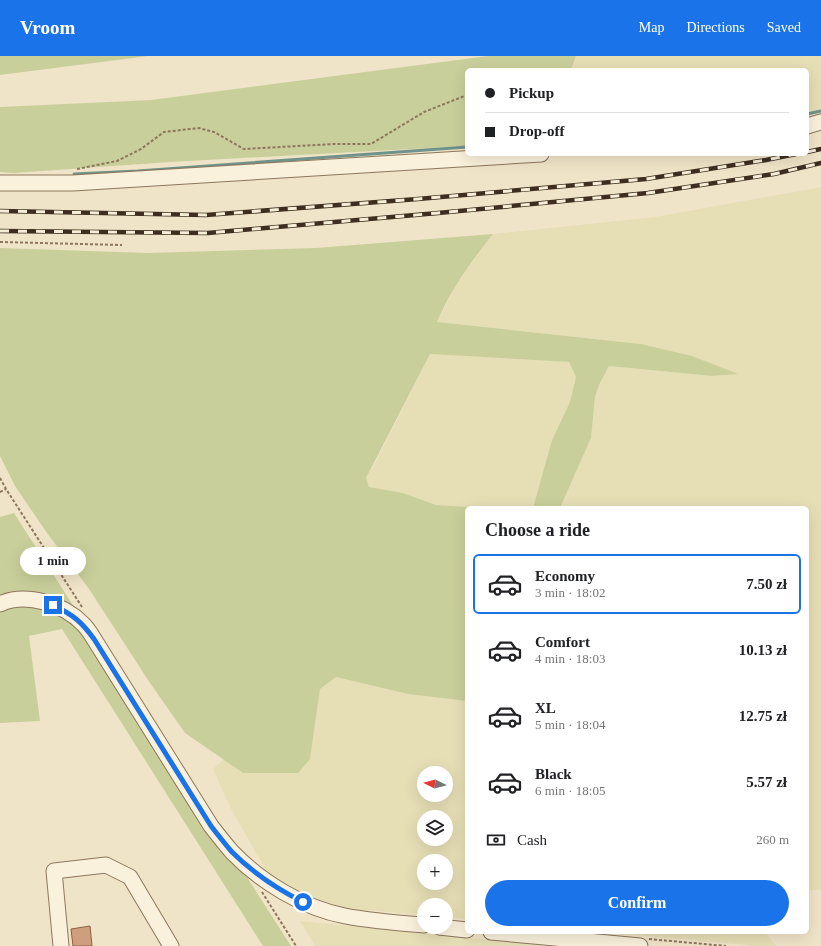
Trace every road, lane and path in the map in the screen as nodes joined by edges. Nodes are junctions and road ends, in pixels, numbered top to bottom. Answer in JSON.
{"nodes":[{"id":1,"x":465,"y":96,"type":"edge"},
{"id":2,"x":821,"y":122,"type":"edge"},
{"id":3,"x":809,"y":125,"type":"edge"},
{"id":4,"x":509,"y":156,"type":"edge"},
{"id":5,"x":77,"y":169,"type":"dead end"},
{"id":6,"x":0,"y":183,"type":"edge"},
{"id":7,"x":0,"y":242,"type":"edge"},
{"id":8,"x":122,"y":245,"type":"dead end"},
{"id":9,"x":6,"y":489,"type":"dead end"},
{"id":10,"x":0,"y":492,"type":"edge"},
{"id":11,"x":0,"y":604,"type":"edge"},
{"id":12,"x":263,"y":895,"type":"dead end"},
{"id":13,"x":417,"y":925,"type":"edge"},
{"id":14,"x":453,"y":928,"type":"edge"},
{"id":15,"x":465,"y":930,"type":"edge"},
{"id":16,"x":512,"y":934,"type":"edge"},
{"id":17,"x":61,"y":946,"type":"edge"},
{"id":18,"x":171,"y":946,"type":"edge"},
{"id":19,"x":296,"y":946,"type":"edge"},
{"id":20,"x":640,"y":946,"type":"edge"}],
"edges":[{"from":1,"to":5,"type":"path"},
{"from":2,"to":3,"type":"street"},
{"from":4,"to":6,"type":"street"},
{"from":7,"to":8,"type":"path"},
{"from":9,"to":10,"type":"path"},
{"from":11,"to":13,"type":"street"},
{"from":12,"to":19,"type":"path"},
{"from":14,"to":15,"type":"street"},
{"from":16,"to":20,"type":"street"},
{"from":17,"to":18,"type":"street"}]}
